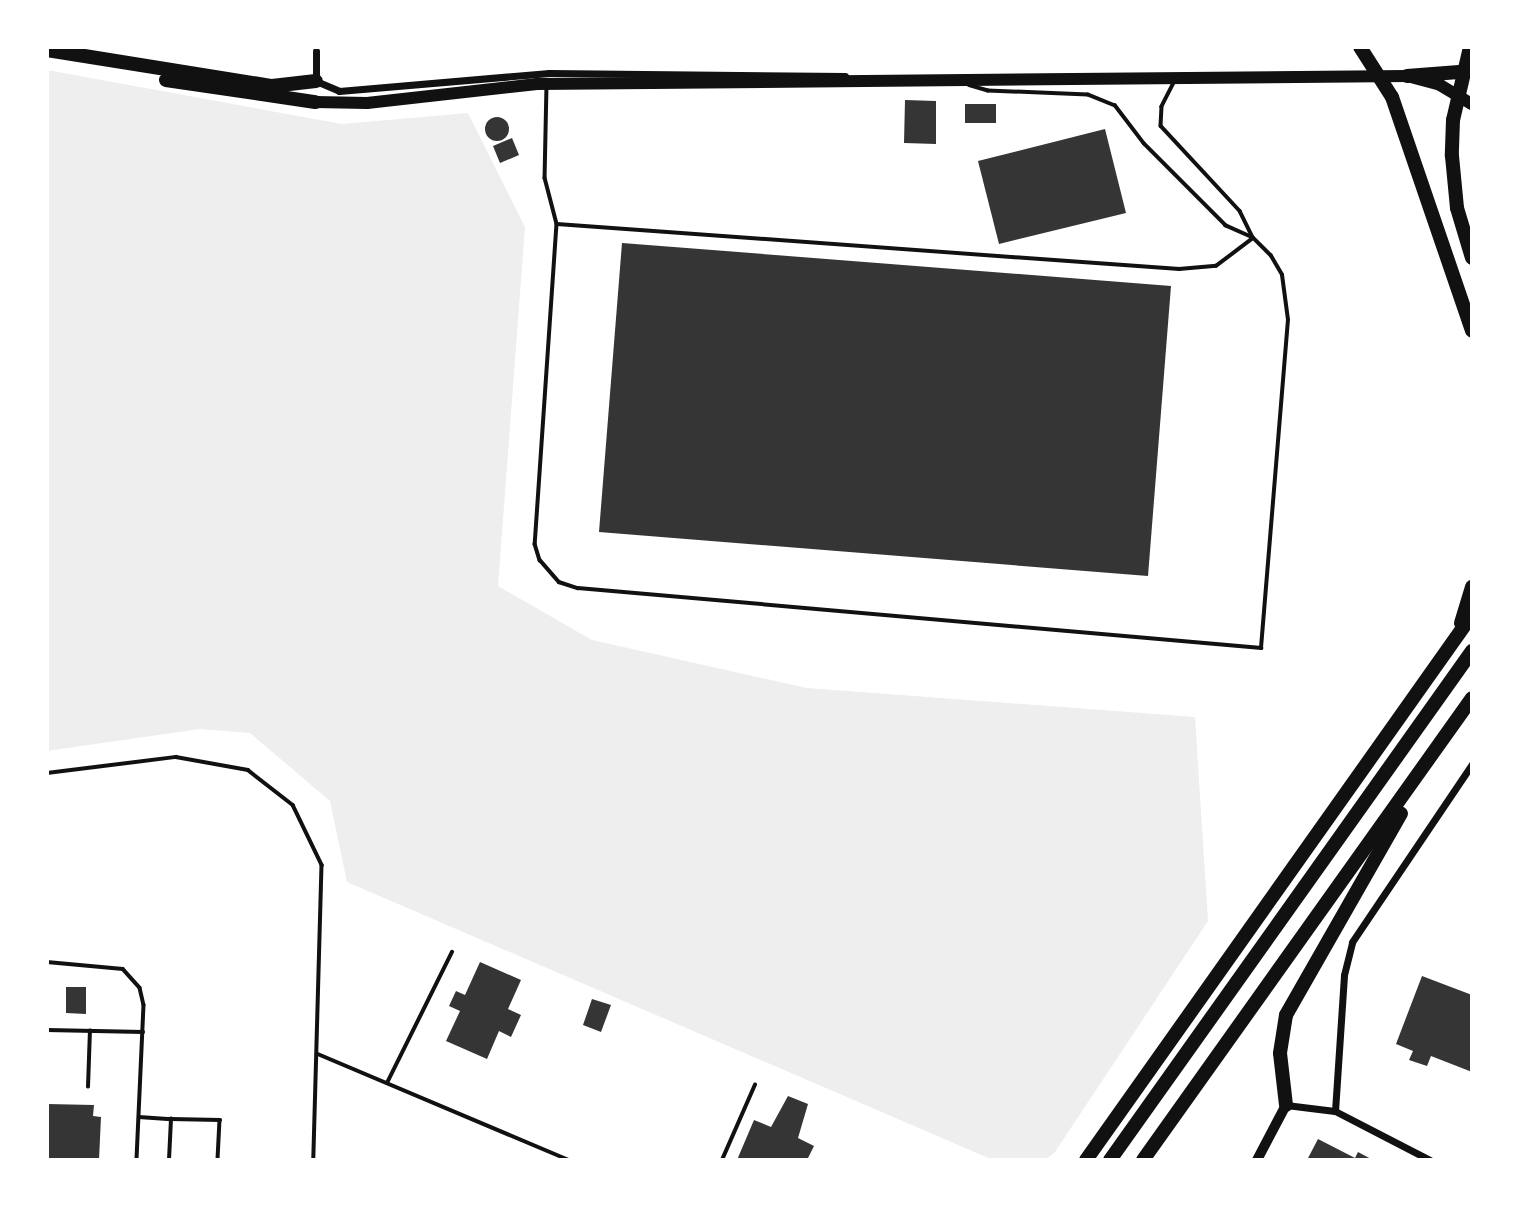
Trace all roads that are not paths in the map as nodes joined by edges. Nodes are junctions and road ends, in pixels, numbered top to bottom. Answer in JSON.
{"nodes":[{"id":1,"x":1360,"y":47,"type":"edge"},
{"id":2,"x":1471,"y":47,"type":"edge"},
{"id":3,"x":47,"y":50,"type":"edge"},
{"id":4,"x":316,"y":51,"type":"dead end"},
{"id":5,"x":47,"y":59,"type":"edge"},
{"id":6,"x":1472,"y":71,"type":"edge"},
{"id":7,"x":1407,"y":76,"type":"junction"},
{"id":8,"x":1178,"y":77,"type":"junction"},
{"id":9,"x":866,"y":78,"type":"junction"},
{"id":10,"x":945,"y":78,"type":"junction"},
{"id":11,"x":316,"y":81,"type":"junction"},
{"id":12,"x":547,"y":84,"type":"junction"},
{"id":13,"x":315,"y":102,"type":"joint"},
{"id":14,"x":1472,"y":104,"type":"edge"},
{"id":15,"x":557,"y":224,"type":"junction"},
{"id":16,"x":1253,"y":238,"type":"junction"},
{"id":17,"x":1472,"y":258,"type":"edge"},
{"id":18,"x":1472,"y":331,"type":"edge"},
{"id":19,"x":1472,"y":587,"type":"edge"},
{"id":20,"x":1472,"y":615,"type":"edge"},
{"id":21,"x":1457,"y":639,"type":"junction"},
{"id":22,"x":1472,"y":651,"type":"edge"},
{"id":23,"x":1472,"y":698,"type":"edge"},
{"id":24,"x":1448,"y":735,"type":"junction"},
{"id":25,"x":1472,"y":764,"type":"edge"},
{"id":26,"x":47,"y":773,"type":"edge"},
{"id":27,"x":452,"y":953,"type":"dead end"},
{"id":28,"x":47,"y":962,"type":"edge"},
{"id":29,"x":47,"y":1030,"type":"edge"},
{"id":30,"x":90,"y":1031,"type":"junction"},
{"id":31,"x":144,"y":1032,"type":"junction"},
{"id":32,"x":318,"y":1054,"type":"junction"},
{"id":33,"x":387,"y":1083,"type":"junction"},
{"id":34,"x":755,"y":1085,"type":"dead end"},
{"id":35,"x":88,"y":1087,"type":"dead end"},
{"id":36,"x":1286,"y":1105,"type":"junction"},
{"id":37,"x":1335,"y":1111,"type":"junction"},
{"id":38,"x":139,"y":1117,"type":"junction"},
{"id":39,"x":171,"y":1119,"type":"junction"},
{"id":40,"x":219,"y":1159,"type":"edge"},
{"id":41,"x":137,"y":1160,"type":"edge"},
{"id":42,"x":169,"y":1160,"type":"edge"},
{"id":43,"x":314,"y":1160,"type":"edge"},
{"id":44,"x":569,"y":1160,"type":"edge"},
{"id":45,"x":722,"y":1160,"type":"edge"},
{"id":46,"x":1086,"y":1160,"type":"edge"},
{"id":47,"x":1110,"y":1160,"type":"edge"},
{"id":48,"x":1143,"y":1160,"type":"edge"},
{"id":49,"x":1256,"y":1160,"type":"edge"},
{"id":50,"x":1430,"y":1160,"type":"edge"}],
"edges":[{"from":1,"to":18,"type":"highway"},
{"from":2,"to":17,"type":"highway"},
{"from":3,"to":11,"type":"highway"},
{"from":4,"to":11,"type":"street"},
{"from":5,"to":13,"type":"highway"},
{"from":6,"to":7,"type":"highway"},
{"from":7,"to":8,"type":"highway"},
{"from":7,"to":14,"type":"highway"},
{"from":8,"to":10,"type":"highway"},
{"from":8,"to":16,"type":"lane"},
{"from":9,"to":10,"type":"highway"},
{"from":9,"to":11,"type":"street"},
{"from":9,"to":12,"type":"highway"},
{"from":10,"to":16,"type":"lane"},
{"from":12,"to":13,"type":"highway"},
{"from":12,"to":15,"type":"lane"},
{"from":15,"to":16,"type":"lane"},
{"from":15,"to":16,"type":"lane"},
{"from":19,"to":21,"type":"highway"},
{"from":20,"to":21,"type":"highway"},
{"from":21,"to":46,"type":"highway"},
{"from":22,"to":47,"type":"highway"},
{"from":23,"to":24,"type":"highway"},
{"from":24,"to":36,"type":"highway"},
{"from":24,"to":48,"type":"highway"},
{"from":25,"to":37,"type":"street"},
{"from":26,"to":32,"type":"lane"},
{"from":27,"to":33,"type":"lane"},
{"from":28,"to":31,"type":"lane"},
{"from":29,"to":30,"type":"lane"},
{"from":30,"to":31,"type":"lane"},
{"from":30,"to":35,"type":"lane"},
{"from":31,"to":38,"type":"lane"},
{"from":32,"to":33,"type":"lane"},
{"from":32,"to":43,"type":"lane"},
{"from":33,"to":44,"type":"lane"},
{"from":34,"to":45,"type":"lane"},
{"from":36,"to":37,"type":"street"},
{"from":36,"to":49,"type":"street"},
{"from":37,"to":50,"type":"street"},
{"from":38,"to":39,"type":"lane"},
{"from":38,"to":41,"type":"lane"},
{"from":39,"to":40,"type":"lane"},
{"from":39,"to":42,"type":"lane"}]}
